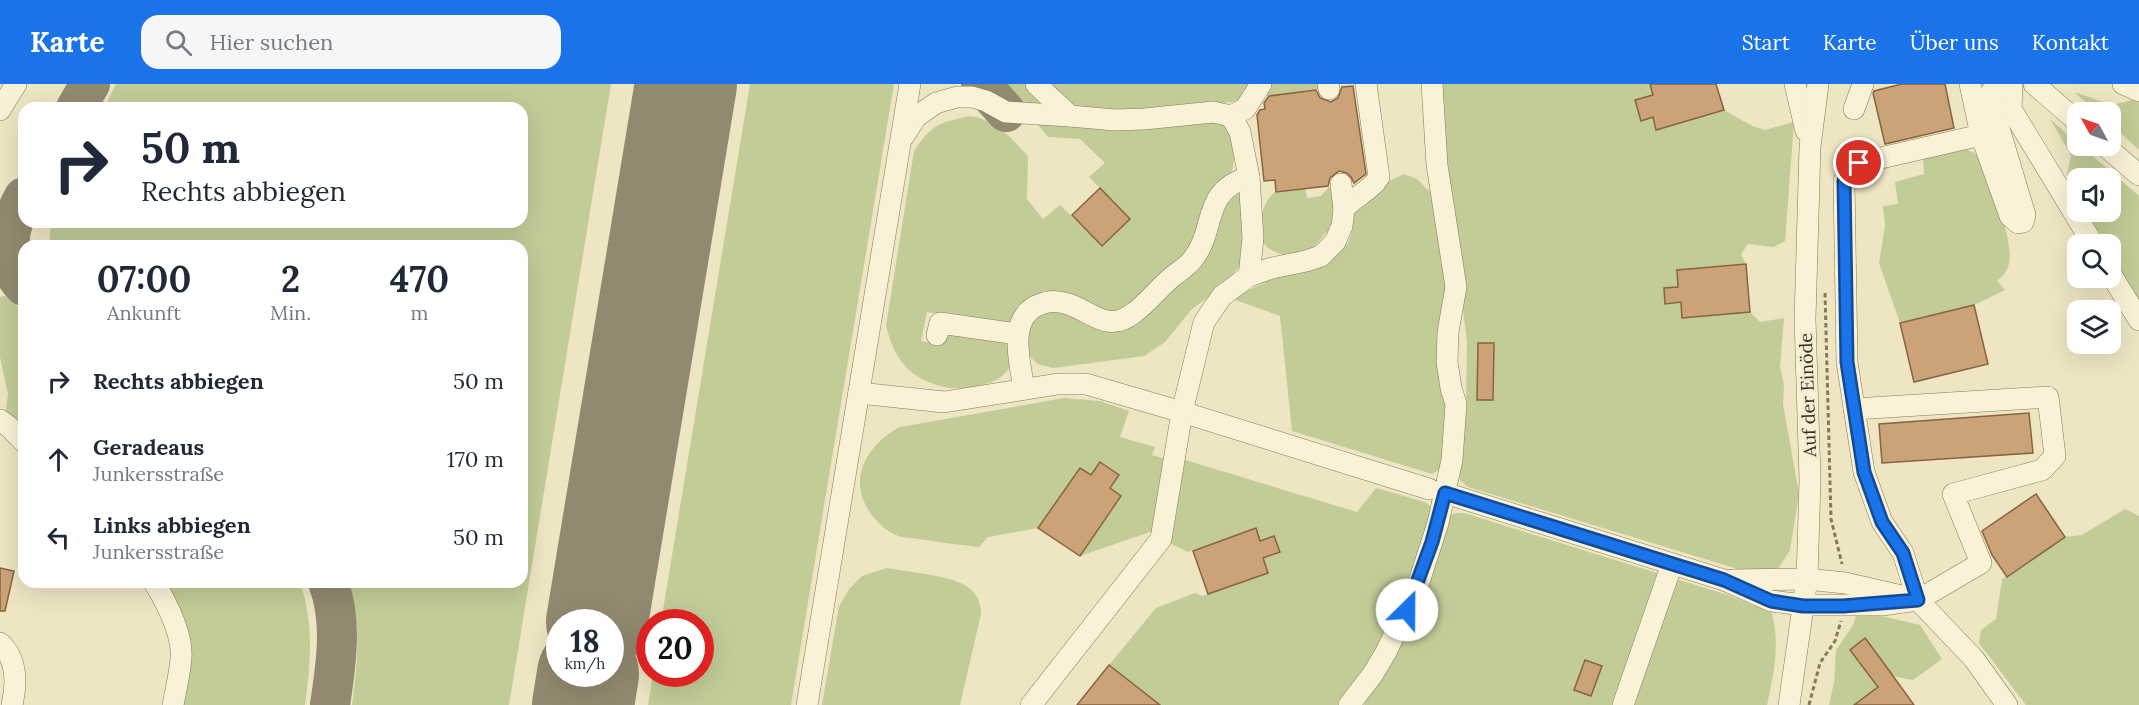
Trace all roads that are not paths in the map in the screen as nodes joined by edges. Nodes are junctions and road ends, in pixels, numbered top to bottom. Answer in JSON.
{"nodes":[{"id":1,"x":16,"y":84,"type":"edge"},
{"id":2,"x":910,"y":84,"type":"edge"},
{"id":3,"x":1036,"y":84,"type":"edge"},
{"id":4,"x":1261,"y":84,"type":"edge"},
{"id":5,"x":1366,"y":84,"type":"edge"},
{"id":6,"x":1432,"y":84,"type":"edge"},
{"id":7,"x":1795,"y":84,"type":"edge"},
{"id":8,"x":1818,"y":84,"type":"edge"},
{"id":9,"x":1863,"y":84,"type":"edge"},
{"id":10,"x":1970,"y":84,"type":"edge"},
{"id":11,"x":1998,"y":84,"type":"edge"},
{"id":12,"x":2012,"y":84,"type":"edge"},
{"id":13,"x":2034,"y":84,"type":"edge"},
{"id":14,"x":2123,"y":84,"type":"edge"},
{"id":15,"x":2139,"y":91,"type":"edge"},
{"id":16,"x":1854,"y":109,"type":"dead end"},
{"id":17,"x":0,"y":110,"type":"edge"},
{"id":18,"x":2067,"y":112,"type":"edge"},
{"id":19,"x":1070,"y":116,"type":"junction"},
{"id":20,"x":1231,"y":116,"type":"junction"},
{"id":21,"x":1982,"y":135,"type":"junction"},
{"id":22,"x":901,"y":141,"type":"junction"},
{"id":23,"x":1810,"y":147,"type":"junction"},
{"id":24,"x":2117,"y":156,"type":"edge"},
{"id":25,"x":2139,"y":175,"type":"edge"},
{"id":26,"x":1249,"y":177,"type":"junction"},
{"id":27,"x":1341,"y":184,"type":"dead end"},
{"id":28,"x":1344,"y":209,"type":"junction"},
{"id":29,"x":2087,"y":234,"type":"edge"},
{"id":30,"x":1249,"y":276,"type":"junction"},
{"id":31,"x":2119,"y":288,"type":"edge"},
{"id":32,"x":2139,"y":320,"type":"edge"},
{"id":33,"x":1018,"y":334,"type":"junction"},
{"id":34,"x":937,"y":335,"type":"dead end"},
{"id":35,"x":1024,"y":389,"type":"junction"},
{"id":36,"x":859,"y":393,"type":"junction"},
{"id":37,"x":1854,"y":409,"type":"junction"},
{"id":38,"x":1182,"y":412,"type":"junction"},
{"id":39,"x":0,"y":420,"type":"edge"},
{"id":40,"x":18,"y":436,"type":"edge"},
{"id":41,"x":1437,"y":491,"type":"junction"},
{"id":42,"x":1672,"y":564,"type":"junction"},
{"id":43,"x":1807,"y":579,"type":"junction"},
{"id":44,"x":1724,"y":580,"type":"junction"},
{"id":45,"x":157,"y":588,"type":"edge"},
{"id":46,"x":1918,"y":600,"type":"junction"},
{"id":47,"x":1803,"y":606,"type":"junction"},
{"id":48,"x":0,"y":643,"type":"edge"},
{"id":49,"x":12,"y":705,"type":"edge"},
{"id":50,"x":173,"y":705,"type":"edge"},
{"id":51,"x":807,"y":705,"type":"edge"},
{"id":52,"x":1031,"y":705,"type":"edge"},
{"id":53,"x":1349,"y":705,"type":"edge"},
{"id":54,"x":1623,"y":705,"type":"edge"},
{"id":55,"x":1789,"y":705,"type":"edge"},
{"id":56,"x":2007,"y":705,"type":"edge"}],
"edges":[{"from":1,"to":17,"type":"street"},
{"from":2,"to":22,"type":"street"},
{"from":3,"to":19,"type":"street"},
{"from":4,"to":20,"type":"street"},
{"from":5,"to":28,"type":"street"},
{"from":6,"to":41,"type":"street"},
{"from":7,"to":23,"type":"street"},
{"from":8,"to":23,"type":"street","name":"Auf der Einöde"},
{"from":9,"to":16,"type":"street"},
{"from":10,"to":21,"type":"street"},
{"from":11,"to":21,"type":"street"},
{"from":12,"to":29,"type":"street"},
{"from":13,"to":18,"type":"street"},
{"from":14,"to":15,"type":"street"},
{"from":19,"to":20,"type":"street"},
{"from":19,"to":22,"type":"street"},
{"from":20,"to":26,"type":"street"},
{"from":21,"to":37,"type":"street"},
{"from":22,"to":36,"type":"street"},
{"from":23,"to":43,"type":"street","name":"Auf der Einöde"},
{"from":24,"to":25,"type":"street"},
{"from":26,"to":30,"type":"street"},
{"from":26,"to":33,"type":"street"},
{"from":27,"to":28,"type":"street"},
{"from":28,"to":30,"type":"street"},
{"from":30,"to":38,"type":"street"},
{"from":31,"to":32,"type":"street"},
{"from":33,"to":34,"type":"street"},
{"from":33,"to":35,"type":"street"},
{"from":35,"to":36,"type":"street"},
{"from":35,"to":38,"type":"street"},
{"from":36,"to":51,"type":"street"},
{"from":37,"to":46,"type":"street"},
{"from":37,"to":46,"type":"street"},
{"from":38,"to":41,"type":"street"},
{"from":38,"to":52,"type":"street"},
{"from":39,"to":40,"type":"street"},
{"from":41,"to":42,"type":"street"},
{"from":41,"to":53,"type":"street"},
{"from":42,"to":44,"type":"street"},
{"from":42,"to":54,"type":"street"},
{"from":43,"to":44,"type":"street"},
{"from":43,"to":46,"type":"street"},
{"from":43,"to":47,"type":"street","name":"Auf der Einöde"},
{"from":44,"to":47,"type":"street"},
{"from":45,"to":50,"type":"street"},
{"from":46,"to":47,"type":"street"},
{"from":46,"to":56,"type":"street"},
{"from":47,"to":55,"type":"street","name":"Auf der Einöde"},
{"from":48,"to":49,"type":"street"}]}
